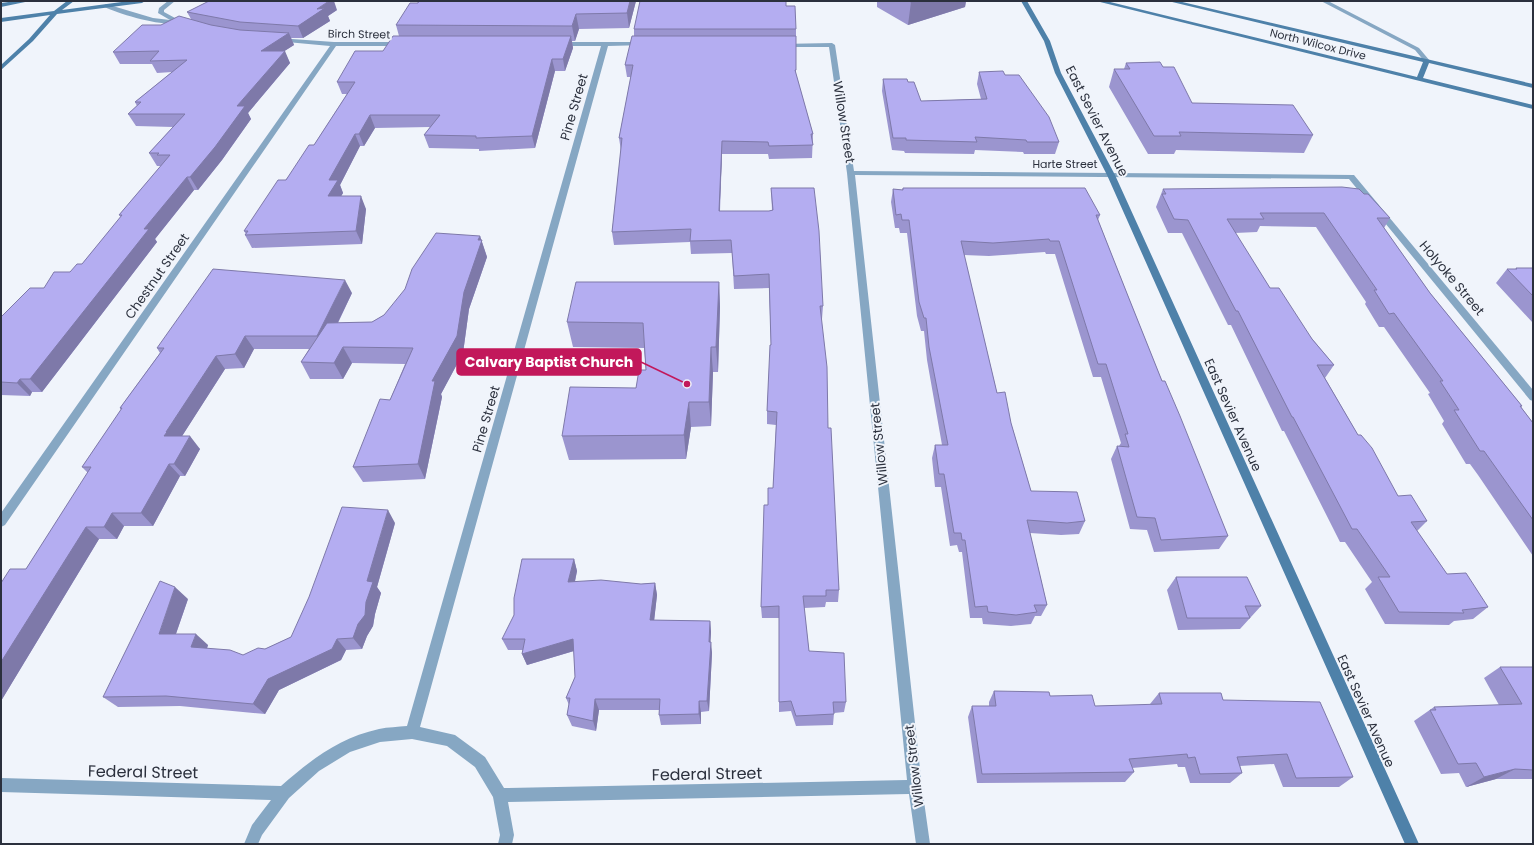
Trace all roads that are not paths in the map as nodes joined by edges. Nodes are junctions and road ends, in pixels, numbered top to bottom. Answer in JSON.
{"nodes":[{"id":1,"x":27,"y":1,"type":"edge"},
{"id":2,"x":71,"y":1,"type":"edge"},
{"id":3,"x":142,"y":1,"type":"edge"},
{"id":4,"x":172,"y":1,"type":"edge"},
{"id":5,"x":1024,"y":1,"type":"edge"},
{"id":6,"x":1099,"y":1,"type":"edge"},
{"id":7,"x":1171,"y":1,"type":"edge"},
{"id":8,"x":1324,"y":1,"type":"edge"},
{"id":9,"x":1,"y":5,"type":"edge"},
{"id":10,"x":106,"y":6,"type":"junction"},
{"id":11,"x":56,"y":12,"type":"junction"},
{"id":12,"x":1,"y":20,"type":"edge"},
{"id":13,"x":177,"y":22,"type":"junction"},
{"id":14,"x":191,"y":27,"type":"edge"},
{"id":15,"x":270,"y":40,"type":"edge"},
{"id":16,"x":334,"y":44,"type":"junction"},
{"id":17,"x":405,"y":44,"type":"edge"},
{"id":18,"x":549,"y":44,"type":"edge"},
{"id":19,"x":605,"y":44,"type":"junction"},
{"id":20,"x":652,"y":44,"type":"edge"},
{"id":21,"x":777,"y":45,"type":"edge"},
{"id":22,"x":1426,"y":61,"type":"junction"},
{"id":23,"x":1,"y":68,"type":"edge"},
{"id":24,"x":1419,"y":79,"type":"junction"},
{"id":25,"x":1533,"y":86,"type":"edge"},
{"id":26,"x":1533,"y":107,"type":"edge"},
{"id":27,"x":851,"y":173,"type":"junction"},
{"id":28,"x":1111,"y":175,"type":"junction"},
{"id":29,"x":1351,"y":177,"type":"joint"},
{"id":30,"x":1533,"y":397,"type":"edge"},
{"id":31,"x":1,"y":522,"type":"edge"},
{"id":32,"x":412,"y":732,"type":"junction"},
{"id":33,"x":1,"y":785,"type":"edge"},
{"id":34,"x":915,"y":787,"type":"junction"},
{"id":35,"x":284,"y":793,"type":"junction"},
{"id":36,"x":500,"y":796,"type":"junction"},
{"id":37,"x":251,"y":844,"type":"edge"},
{"id":38,"x":505,"y":844,"type":"edge"},
{"id":39,"x":923,"y":844,"type":"edge"},
{"id":40,"x":1412,"y":844,"type":"edge"}],
"edges":[{"from":1,"to":9,"type":"main road"},
{"from":2,"to":11,"type":"main road"},
{"from":3,"to":10,"type":"main road"},
{"from":4,"to":13,"type":"street"},
{"from":5,"to":28,"type":"main road","name":"East Sevier Avenue"},
{"from":6,"to":24,"type":"main road","name":"North Wilcox Drive"},
{"from":7,"to":22,"type":"main road","name":"North Wilcox Drive"},
{"from":8,"to":22,"type":"street"},
{"from":10,"to":11,"type":"main road"},
{"from":10,"to":13,"type":"street"},
{"from":11,"to":12,"type":"main road"},
{"from":11,"to":23,"type":"main road"},
{"from":13,"to":14,"type":"street"},
{"from":15,"to":16,"type":"street","name":"Birch Street"},
{"from":16,"to":17,"type":"street","name":"Birch Street"},
{"from":16,"to":31,"type":"street","name":"Chestnut Street"},
{"from":18,"to":19,"type":"street"},
{"from":19,"to":20,"type":"street"},
{"from":19,"to":32,"type":"street","name":"Pine Street"},
{"from":21,"to":27,"type":"street","name":"Willow Street"},
{"from":22,"to":24,"type":"main road"},
{"from":22,"to":25,"type":"main road","name":"North Wilcox Drive"},
{"from":24,"to":26,"type":"main road","name":"North Wilcox Drive"},
{"from":27,"to":28,"type":"street","name":"Harte Street"},
{"from":27,"to":34,"type":"street","name":"Willow Street"},
{"from":28,"to":29,"type":"street","name":"Harte Street"},
{"from":28,"to":40,"type":"main road","name":"East Sevier Avenue"},
{"from":29,"to":30,"type":"street","name":"Holyoke Street"},
{"from":32,"to":35,"type":"street"},
{"from":32,"to":36,"type":"street"},
{"from":33,"to":35,"type":"street","name":"Federal Street"},
{"from":34,"to":36,"type":"street","name":"Federal Street"},
{"from":34,"to":39,"type":"street","name":"Willow Street"},
{"from":35,"to":37,"type":"street"},
{"from":36,"to":38,"type":"street"}]}
